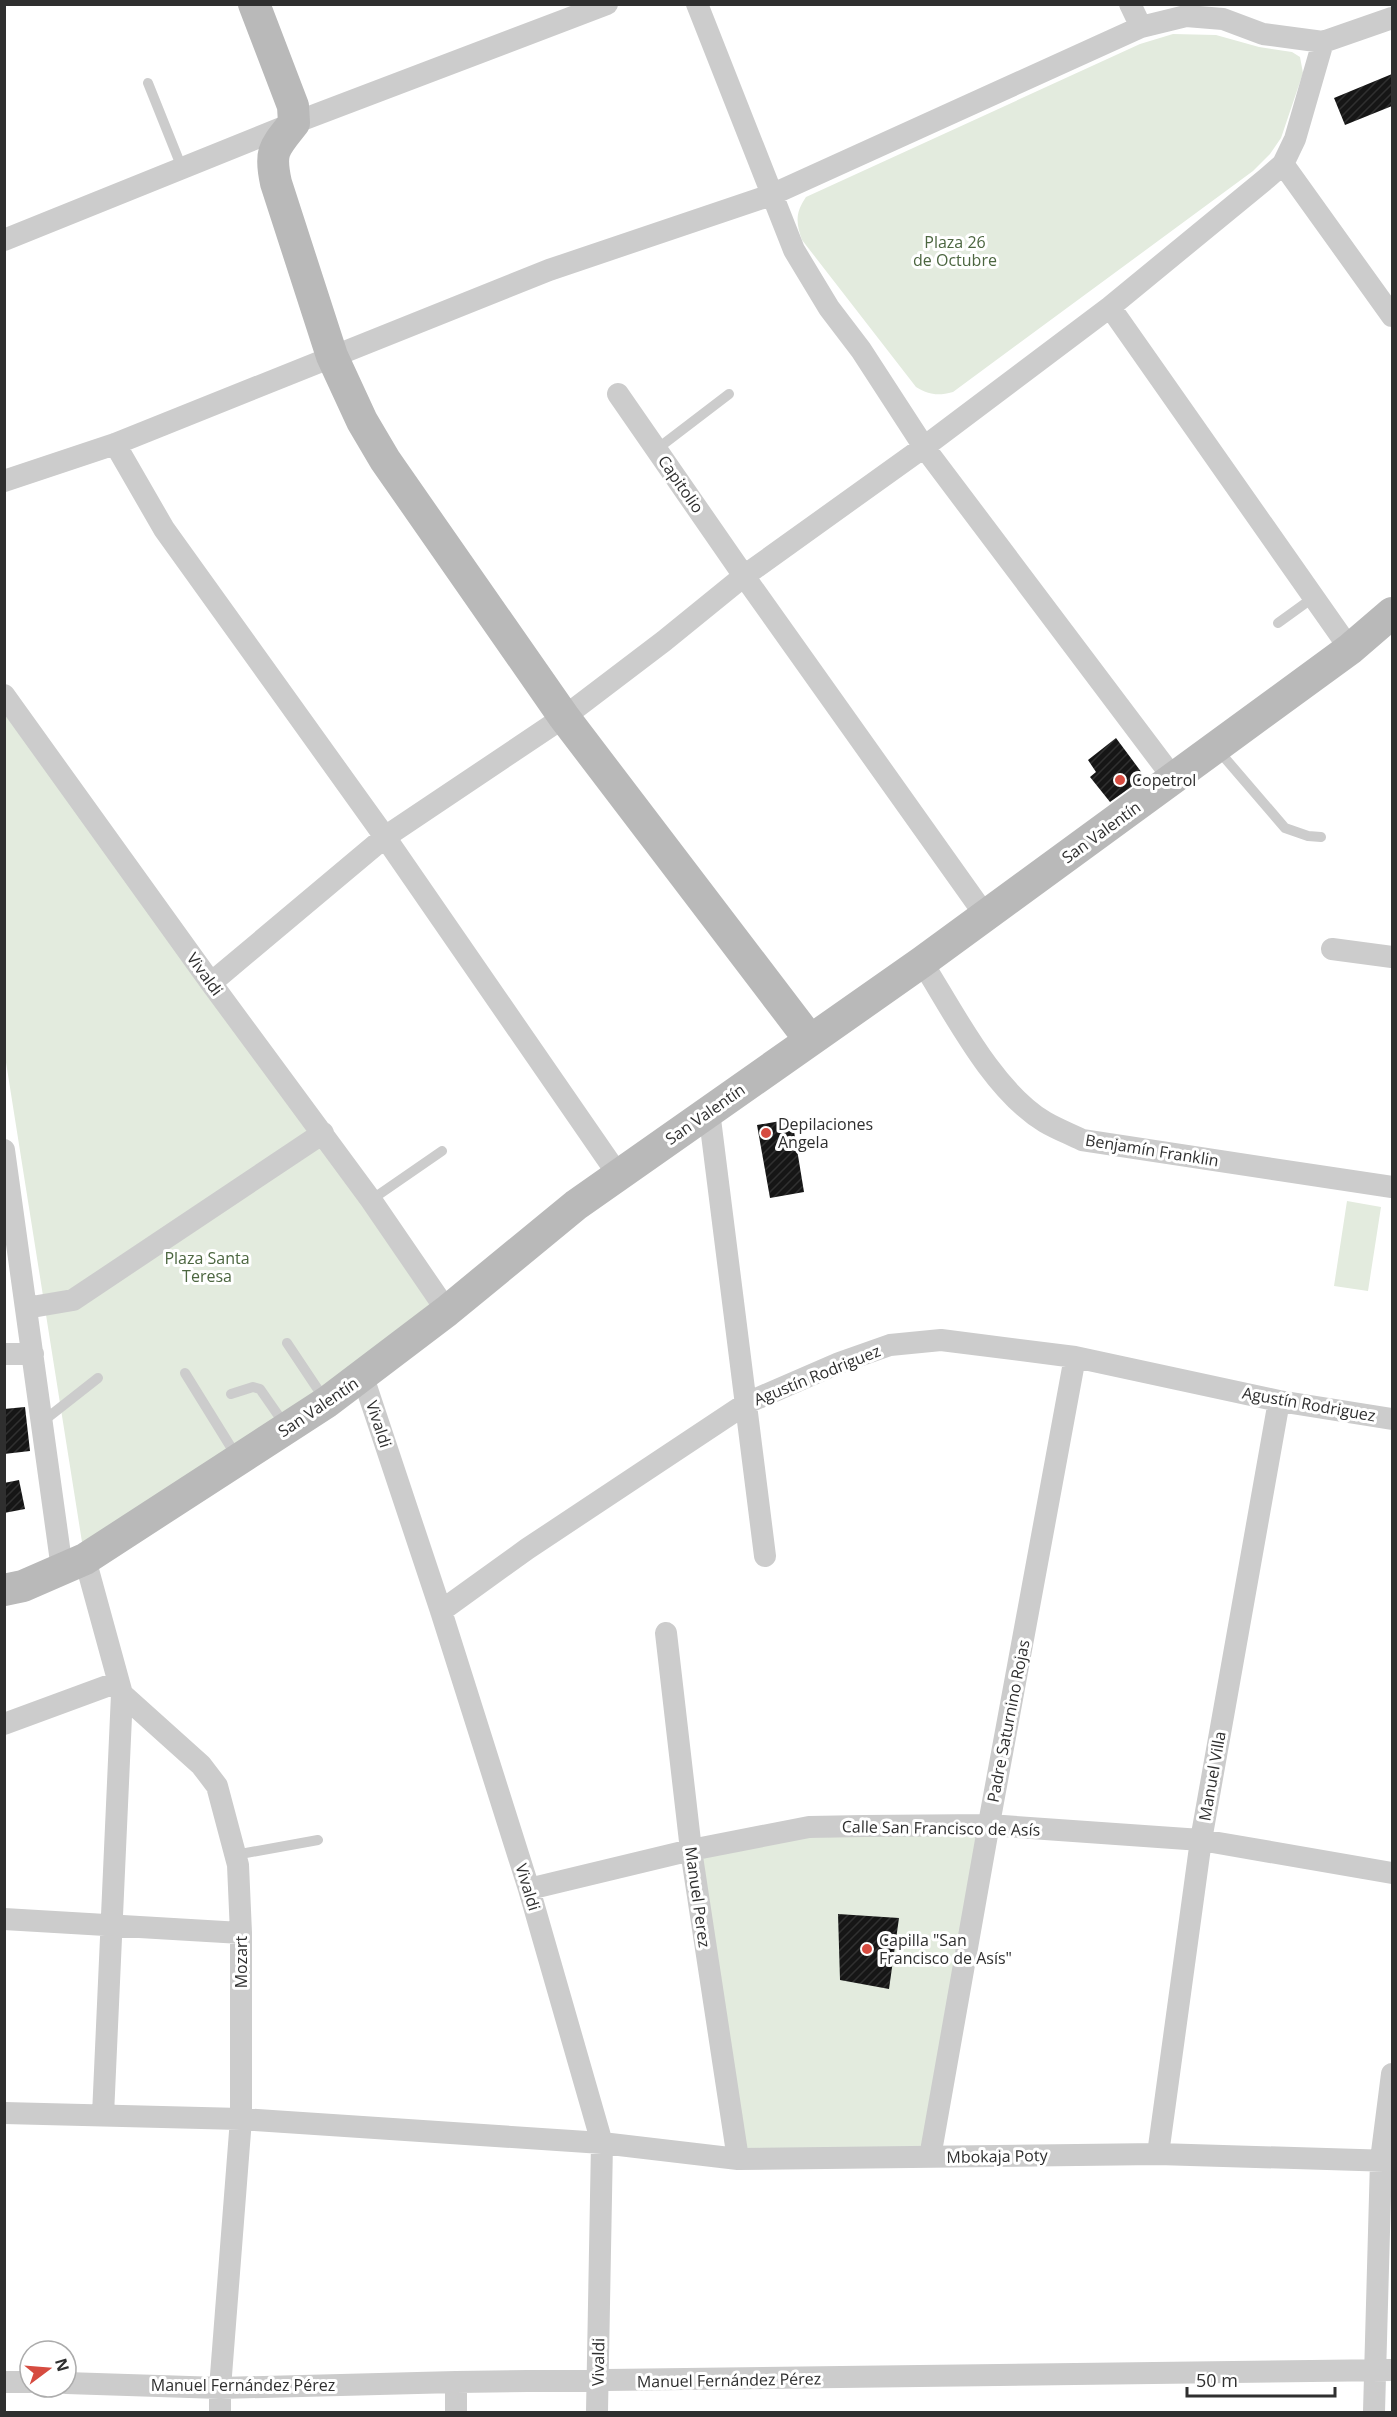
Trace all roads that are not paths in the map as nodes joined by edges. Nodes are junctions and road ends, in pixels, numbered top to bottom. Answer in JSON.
{"nodes":[{"id":1,"x":254,"y":4,"type":"edge"},
{"id":2,"x":608,"y":4,"type":"edge"},
{"id":3,"x":697,"y":4,"type":"edge"},
{"id":4,"x":1130,"y":4,"type":"edge"},
{"id":5,"x":1392,"y":18,"type":"edge"},
{"id":6,"x":1141,"y":27,"type":"junction"},
{"id":7,"x":1323,"y":42,"type":"junction"},
{"id":8,"x":148,"y":83,"type":"dead end"},
{"id":9,"x":294,"y":123,"type":"junction"},
{"id":10,"x":1283,"y":164,"type":"junction"},
{"id":11,"x":182,"y":168,"type":"junction"},
{"id":12,"x":771,"y":195,"type":"junction"},
{"id":13,"x":4,"y":240,"type":"edge"},
{"id":14,"x":1110,"y":307,"type":"junction"},
{"id":15,"x":1392,"y":316,"type":"edge"},
{"id":16,"x":332,"y":356,"type":"junction"},
{"id":17,"x":729,"y":393,"type":"dead end"},
{"id":18,"x":618,"y":394,"type":"dead end"},
{"id":19,"x":115,"y":444,"type":"junction"},
{"id":20,"x":924,"y":447,"type":"junction"},
{"id":21,"x":657,"y":449,"type":"junction"},
{"id":22,"x":4,"y":481,"type":"edge"},
{"id":23,"x":744,"y":576,"type":"junction"},
{"id":24,"x":1314,"y":597,"type":"junction"},
{"id":25,"x":1392,"y":613,"type":"edge"},
{"id":26,"x":1278,"y":623,"type":"dead end"},
{"id":27,"x":1350,"y":649,"type":"junction"},
{"id":28,"x":4,"y":695,"type":"edge"},
{"id":29,"x":564,"y":717,"type":"junction"},
{"id":30,"x":1216,"y":748,"type":"junction"},
{"id":31,"x":1174,"y":779,"type":"junction"},
{"id":32,"x":385,"y":837,"type":"junction"},
{"id":33,"x":1321,"y":837,"type":"dead end"},
{"id":34,"x":985,"y":915,"type":"junction"},
{"id":35,"x":1332,"y":949,"type":"dead end"},
{"id":36,"x":1392,"y":957,"type":"edge"},
{"id":37,"x":922,"y":963,"type":"junction"},
{"id":38,"x":211,"y":983,"type":"junction"},
{"id":39,"x":810,"y":1040,"type":"junction"},
{"id":40,"x":710,"y":1111,"type":"junction"},
{"id":41,"x":323,"y":1133,"type":"junction"},
{"id":42,"x":4,"y":1149,"type":"edge"},
{"id":43,"x":442,"y":1151,"type":"dead end"},
{"id":44,"x":619,"y":1176,"type":"junction"},
{"id":45,"x":1392,"y":1187,"type":"edge"},
{"id":46,"x":371,"y":1200,"type":"junction"},
{"id":47,"x":11,"y":1244,"type":"edge"},
{"id":48,"x":26,"y":1308,"type":"junction"},
{"id":49,"x":447,"y":1311,"type":"junction"},
{"id":50,"x":288,"y":1343,"type":"dead end"},
{"id":51,"x":4,"y":1354,"type":"edge"},
{"id":52,"x":33,"y":1354,"type":"junction"},
{"id":53,"x":1075,"y":1357,"type":"junction"},
{"id":54,"x":185,"y":1373,"type":"dead end"},
{"id":55,"x":363,"y":1377,"type":"junction"},
{"id":56,"x":98,"y":1378,"type":"dead end"},
{"id":57,"x":231,"y":1394,"type":"dead end"},
{"id":58,"x":1279,"y":1401,"type":"junction"},
{"id":59,"x":327,"y":1402,"type":"junction"},
{"id":60,"x":747,"y":1403,"type":"junction"},
{"id":61,"x":1392,"y":1419,"type":"edge"},
{"id":62,"x":42,"y":1422,"type":"junction"},
{"id":63,"x":287,"y":1428,"type":"junction"},
{"id":64,"x":239,"y":1460,"type":"junction"},
{"id":65,"x":765,"y":1556,"type":"dead end"},
{"id":66,"x":74,"y":1564,"type":"junction"},
{"id":67,"x":4,"y":1590,"type":"edge"},
{"id":68,"x":441,"y":1611,"type":"junction"},
{"id":69,"x":666,"y":1633,"type":"dead end"},
{"id":70,"x":120,"y":1688,"type":"junction"},
{"id":71,"x":4,"y":1724,"type":"edge"},
{"id":72,"x":988,"y":1825,"type":"junction"},
{"id":73,"x":318,"y":1840,"type":"dead end"},
{"id":74,"x":1201,"y":1840,"type":"junction"},
{"id":75,"x":691,"y":1851,"type":"junction"},
{"id":76,"x":235,"y":1856,"type":"junction"},
{"id":77,"x":1392,"y":1873,"type":"edge"},
{"id":78,"x":529,"y":1889,"type":"junction"},
{"id":79,"x":4,"y":1919,"type":"edge"},
{"id":80,"x":112,"y":1924,"type":"junction"},
{"id":81,"x":241,"y":1933,"type":"junction"},
{"id":82,"x":1392,"y":2074,"type":"edge"},
{"id":83,"x":4,"y":2114,"type":"edge"},
{"id":84,"x":103,"y":2115,"type":"junction"},
{"id":85,"x":241,"y":2119,"type":"junction"},
{"id":86,"x":603,"y":2143,"type":"junction"},
{"id":87,"x":1158,"y":2154,"type":"junction"},
{"id":88,"x":930,"y":2157,"type":"junction"},
{"id":89,"x":738,"y":2159,"type":"junction"},
{"id":90,"x":1387,"y":2160,"type":"edge"},
{"id":91,"x":1383,"y":2370,"type":"edge"},
{"id":92,"x":456,"y":2382,"type":"junction"},
{"id":93,"x":597,"y":2382,"type":"junction"},
{"id":94,"x":78,"y":2383,"type":"edge"},
{"id":95,"x":220,"y":2388,"type":"junction"},
{"id":96,"x":220,"y":2412,"type":"edge"},
{"id":97,"x":456,"y":2412,"type":"edge"},
{"id":98,"x":597,"y":2412,"type":"edge"},
{"id":99,"x":1374,"y":2412,"type":"edge"}],
"edges":[{"from":1,"to":9,"type":"main road"},
{"from":2,"to":9,"type":"street"},
{"from":3,"to":12,"type":"street"},
{"from":4,"to":6,"type":"street"},
{"from":5,"to":7,"type":"street"},
{"from":6,"to":7,"type":"street"},
{"from":6,"to":12,"type":"street"},
{"from":7,"to":10,"type":"street"},
{"from":8,"to":11,"type":"lane"},
{"from":9,"to":11,"type":"street"},
{"from":9,"to":16,"type":"main road"},
{"from":10,"to":14,"type":"street"},
{"from":10,"to":15,"type":"street"},
{"from":11,"to":13,"type":"street"},
{"from":12,"to":16,"type":"street"},
{"from":12,"to":20,"type":"street"},
{"from":14,"to":20,"type":"street"},
{"from":14,"to":24,"type":"street"},
{"from":16,"to":19,"type":"street"},
{"from":16,"to":29,"type":"main road"},
{"from":17,"to":21,"type":"lane"},
{"from":18,"to":21,"type":"street","name":"Capitolio"},
{"from":19,"to":22,"type":"street"},
{"from":19,"to":32,"type":"street"},
{"from":20,"to":23,"type":"street"},
{"from":20,"to":31,"type":"street"},
{"from":21,"to":23,"type":"street","name":"Capitolio"},
{"from":23,"to":29,"type":"street"},
{"from":23,"to":34,"type":"street","name":"Capitolio"},
{"from":24,"to":26,"type":"lane"},
{"from":24,"to":27,"type":"street"},
{"from":25,"to":27,"type":"main road","name":"San Valentín"},
{"from":27,"to":30,"type":"main road","name":"San Valentín"},
{"from":28,"to":38,"type":"street","name":"Vivaldi"},
{"from":29,"to":32,"type":"street"},
{"from":29,"to":39,"type":"main road"},
{"from":30,"to":31,"type":"main road","name":"San Valentín"},
{"from":30,"to":33,"type":"lane"},
{"from":31,"to":34,"type":"main road","name":"San Valentín"},
{"from":32,"to":38,"type":"street"},
{"from":32,"to":44,"type":"street"},
{"from":34,"to":37,"type":"main road","name":"San Valentín"},
{"from":35,"to":36,"type":"street"},
{"from":37,"to":39,"type":"main road","name":"San Valentín"},
{"from":37,"to":45,"type":"street","name":"Benjamín Franklin"},
{"from":38,"to":41,"type":"street","name":"Vivaldi"},
{"from":39,"to":40,"type":"main road","name":"San Valentín"},
{"from":40,"to":44,"type":"main road","name":"San Valentín"},
{"from":40,"to":60,"type":"street"},
{"from":41,"to":46,"type":"street","name":"Vivaldi"},
{"from":41,"to":48,"type":"street"},
{"from":42,"to":47,"type":"street"},
{"from":43,"to":46,"type":"lane"},
{"from":44,"to":49,"type":"main road","name":"San Valentín"},
{"from":46,"to":49,"type":"street","name":"Vivaldi"},
{"from":47,"to":48,"type":"street"},
{"from":48,"to":52,"type":"street"},
{"from":49,"to":55,"type":"main road","name":"San Valentín"},
{"from":50,"to":59,"type":"lane"},
{"from":51,"to":52,"type":"street"},
{"from":52,"to":62,"type":"street"},
{"from":53,"to":58,"type":"street","name":"Agustín Rodriguez"},
{"from":53,"to":60,"type":"street","name":"Agustín Rodriguez"},
{"from":53,"to":72,"type":"street","name":"Padre Saturnino Rojas"},
{"from":54,"to":64,"type":"lane"},
{"from":55,"to":59,"type":"main road","name":"San Valentín"},
{"from":55,"to":68,"type":"street","name":"Vivaldi"},
{"from":56,"to":62,"type":"lane"},
{"from":57,"to":63,"type":"lane"},
{"from":58,"to":61,"type":"street","name":"Agustín Rodriguez"},
{"from":58,"to":74,"type":"street","name":"Manuel Villa"},
{"from":59,"to":63,"type":"main road","name":"San Valentín"},
{"from":60,"to":65,"type":"street"},
{"from":60,"to":68,"type":"street","name":"Agustín Rodriguez"},
{"from":62,"to":66,"type":"street"},
{"from":63,"to":64,"type":"main road","name":"San Valentín"},
{"from":64,"to":66,"type":"main road","name":"San Valentín"},
{"from":66,"to":67,"type":"main road","name":"San Valentín"},
{"from":66,"to":70,"type":"street"},
{"from":68,"to":78,"type":"street","name":"Vivaldi"},
{"from":69,"to":75,"type":"street","name":"Manuel Perez"},
{"from":70,"to":71,"type":"street"},
{"from":70,"to":76,"type":"street","name":"Mozart"},
{"from":70,"to":80,"type":"street"},
{"from":72,"to":74,"type":"street","name":"Calle San Francisco de Asís"},
{"from":72,"to":75,"type":"street","name":"Calle San Francisco de Asís"},
{"from":72,"to":88,"type":"street","name":"Padre Saturnino Rojas"},
{"from":73,"to":76,"type":"lane"},
{"from":74,"to":77,"type":"street","name":"Calle San Francisco de Asís"},
{"from":74,"to":87,"type":"street","name":"Manuel Villa"},
{"from":75,"to":78,"type":"street","name":"Calle San Francisco de Asís"},
{"from":75,"to":89,"type":"street","name":"Manuel Perez"},
{"from":76,"to":81,"type":"street","name":"Mozart"},
{"from":78,"to":86,"type":"street","name":"Vivaldi"},
{"from":79,"to":80,"type":"street"},
{"from":80,"to":81,"type":"street"},
{"from":80,"to":84,"type":"street"},
{"from":81,"to":85,"type":"street","name":"Mozart"},
{"from":82,"to":90,"type":"street"},
{"from":83,"to":84,"type":"street","name":"Mbokaja Poty"},
{"from":84,"to":85,"type":"street","name":"Mbokaja Poty"},
{"from":85,"to":86,"type":"street","name":"Mbokaja Poty"},
{"from":85,"to":95,"type":"street","name":"Mozart"},
{"from":86,"to":89,"type":"street","name":"Mbokaja Poty"},
{"from":86,"to":93,"type":"street","name":"Vivaldi"},
{"from":87,"to":88,"type":"street","name":"Mbokaja Poty"},
{"from":87,"to":90,"type":"street","name":"Mbokaja Poty"},
{"from":88,"to":89,"type":"street","name":"Mbokaja Poty"},
{"from":90,"to":91,"type":"street"},
{"from":91,"to":93,"type":"street","name":"Manuel Fernández Pérez"},
{"from":91,"to":99,"type":"street"},
{"from":92,"to":93,"type":"street","name":"Manuel Fernández Pérez"},
{"from":92,"to":95,"type":"street","name":"Manuel Fernández Pérez"},
{"from":92,"to":97,"type":"street"},
{"from":93,"to":98,"type":"street","name":"Vivaldi"},
{"from":94,"to":95,"type":"street","name":"Manuel Fernández Pérez"},
{"from":95,"to":96,"type":"street","name":"Mozart"}]}
